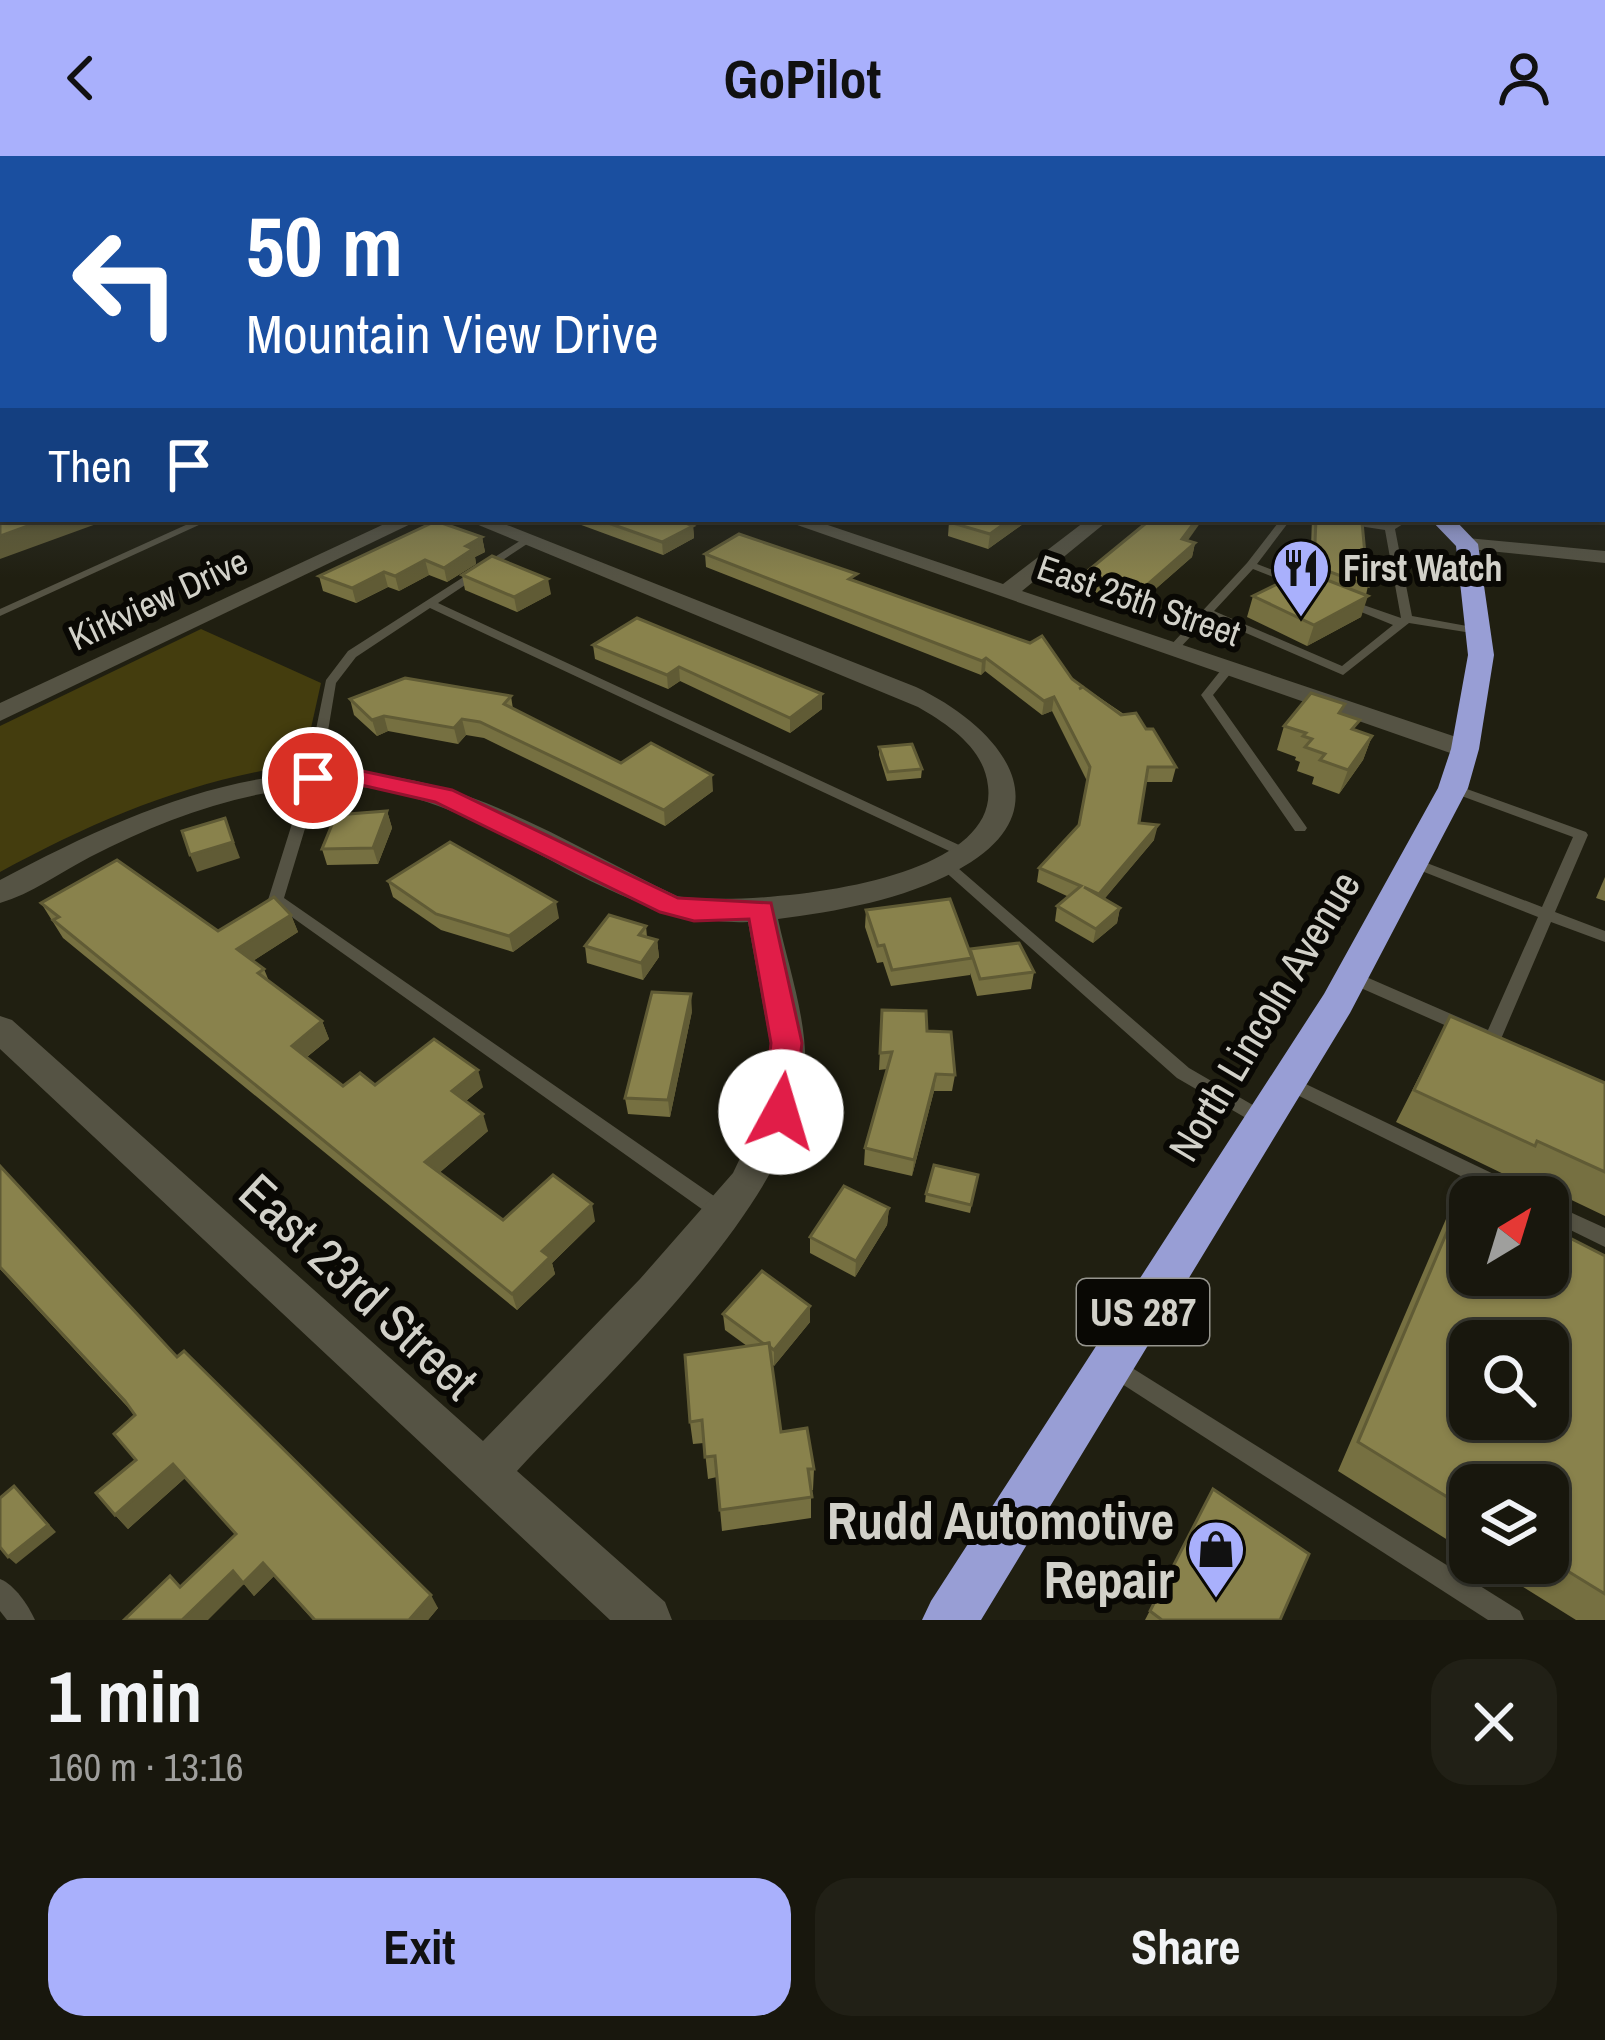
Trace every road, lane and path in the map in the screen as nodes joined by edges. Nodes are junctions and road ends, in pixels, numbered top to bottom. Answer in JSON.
{"nodes":[{"id":1,"x":200,"y":522,"type":"edge"},
{"id":2,"x":405,"y":522,"type":"edge"},
{"id":3,"x":481,"y":522,"type":"edge"},
{"id":4,"x":799,"y":522,"type":"edge"},
{"id":5,"x":1096,"y":522,"type":"edge"},
{"id":6,"x":1284,"y":522,"type":"edge"},
{"id":7,"x":1352,"y":522,"type":"edge"},
{"id":8,"x":1401,"y":522,"type":"edge"},
{"id":9,"x":1390,"y":528,"type":"junction"},
{"id":10,"x":1471,"y":531,"type":"edge"},
{"id":11,"x":526,"y":540,"type":"junction"},
{"id":12,"x":1604,"y":558,"type":"edge"},
{"id":13,"x":1251,"y":565,"type":"junction"},
{"id":14,"x":1315,"y":590,"type":"edge"},
{"id":15,"x":1006,"y":593,"type":"junction"},
{"id":16,"x":1336,"y":598,"type":"edge"},
{"id":17,"x":431,"y":604,"type":"junction"},
{"id":18,"x":1207,"y":612,"type":"junction"},
{"id":19,"x":0,"y":613,"type":"edge"},
{"id":20,"x":1404,"y":621,"type":"junction"},
{"id":21,"x":1478,"y":632,"type":"junction"},
{"id":22,"x":1173,"y":650,"type":"junction"},
{"id":23,"x":1229,"y":668,"type":"junction"},
{"id":24,"x":0,"y":713,"type":"edge"},
{"id":25,"x":1465,"y":749,"type":"junction"},
{"id":26,"x":313,"y":778,"type":"junction"},
{"id":27,"x":1453,"y":788,"type":"junction"},
{"id":28,"x":1300,"y":828,"type":"dead end"},
{"id":29,"x":957,"y":859,"type":"junction"},
{"id":30,"x":1414,"y":863,"type":"junction"},
{"id":31,"x":0,"y":892,"type":"edge"},
{"id":32,"x":761,"y":910,"type":"junction"},
{"id":33,"x":1546,"y":914,"type":"junction"},
{"id":34,"x":1605,"y":938,"type":"edge"},
{"id":35,"x":1350,"y":977,"type":"junction"},
{"id":36,"x":0,"y":1029,"type":"edge"},
{"id":37,"x":1275,"y":1101,"type":"junction"},
{"id":38,"x":1468,"y":1176,"type":"edge"},
{"id":39,"x":723,"y":1213,"type":"junction"},
{"id":40,"x":1569,"y":1220,"type":"edge"},
{"id":41,"x":1605,"y":1238,"type":"edge"},
{"id":42,"x":1110,"y":1364,"type":"junction"},
{"id":43,"x":484,"y":1473,"type":"junction"},
{"id":44,"x":0,"y":1591,"type":"edge"},
{"id":45,"x":22,"y":1620,"type":"edge"},
{"id":46,"x":647,"y":1620,"type":"edge"},
{"id":47,"x":950,"y":1620,"type":"edge"},
{"id":48,"x":1510,"y":1620,"type":"edge"}],
"edges":[{"from":1,"to":19,"type":"lane"},
{"from":2,"to":24,"type":"street","name":"Kirkview Drive"},
{"from":3,"to":11,"type":"street"},
{"from":4,"to":15,"type":"street","name":"East 25th Street"},
{"from":5,"to":15,"type":"street"},
{"from":6,"to":13,"type":"lane"},
{"from":7,"to":9,"type":"lane"},
{"from":8,"to":9,"type":"lane"},
{"from":9,"to":20,"type":"lane"},
{"from":10,"to":12,"type":"street"},
{"from":10,"to":21,"type":"highway","name":"North Lincoln Avenue","number":"US 287"},
{"from":11,"to":17,"type":"lane"},
{"from":11,"to":29,"type":"street"},
{"from":13,"to":14,"type":"lane"},
{"from":13,"to":18,"type":"lane"},
{"from":15,"to":22,"type":"street","name":"East 25th Street"},
{"from":16,"to":20,"type":"lane"},
{"from":17,"to":26,"type":"lane"},
{"from":17,"to":29,"type":"lane"},
{"from":18,"to":20,"type":"lane"},
{"from":18,"to":22,"type":"lane"},
{"from":20,"to":21,"type":"lane"},
{"from":21,"to":25,"type":"highway","name":"North Lincoln Avenue","number":"US 287"},
{"from":22,"to":23,"type":"street","name":"East 25th Street"},
{"from":23,"to":25,"type":"street","name":"East 25th Street"},
{"from":23,"to":28,"type":"lane"},
{"from":25,"to":27,"type":"highway","name":"North Lincoln Avenue","number":"US 287"},
{"from":26,"to":31,"type":"street"},
{"from":26,"to":32,"type":"street"},
{"from":26,"to":39,"type":"lane"},
{"from":27,"to":30,"type":"highway","name":"North Lincoln Avenue","number":"US 287"},
{"from":27,"to":33,"type":"lane"},
{"from":29,"to":32,"type":"street"},
{"from":29,"to":37,"type":"lane"},
{"from":30,"to":33,"type":"lane"},
{"from":30,"to":35,"type":"highway","name":"North Lincoln Avenue","number":"US 287"},
{"from":32,"to":39,"type":"street"},
{"from":33,"to":34,"type":"lane"},
{"from":33,"to":35,"type":"lane"},
{"from":35,"to":37,"type":"highway","name":"North Lincoln Avenue","number":"US 287"},
{"from":36,"to":43,"type":"street","name":"East 23rd Street"},
{"from":37,"to":38,"type":"lane"},
{"from":37,"to":42,"type":"highway","name":"North Lincoln Avenue","number":"US 287"},
{"from":39,"to":43,"type":"street"},
{"from":40,"to":41,"type":"lane"},
{"from":42,"to":47,"type":"highway","name":"North Lincoln Avenue","number":"US 287"},
{"from":42,"to":48,"type":"lane"},
{"from":43,"to":46,"type":"street","name":"East 23rd Street"},
{"from":44,"to":45,"type":"lane"}]}
